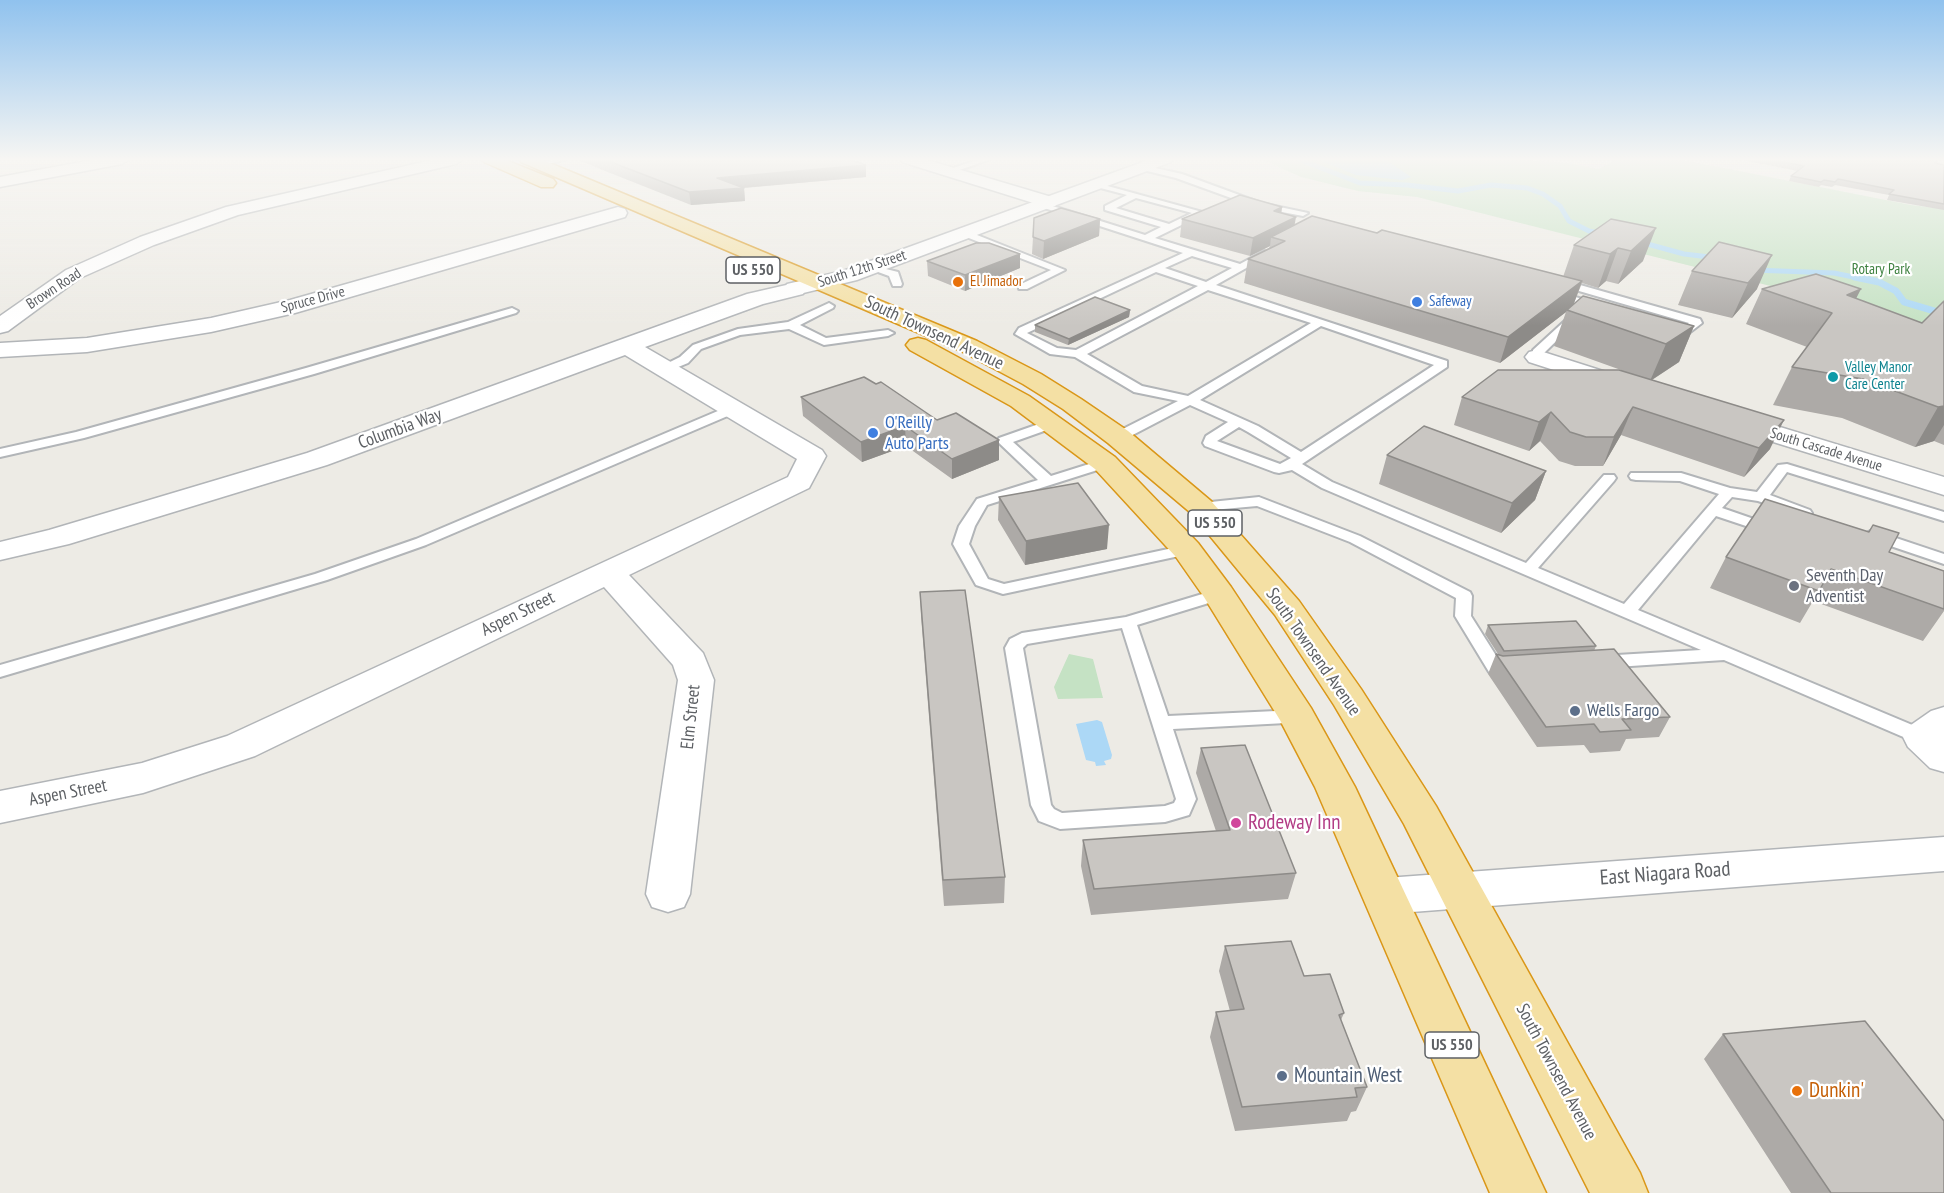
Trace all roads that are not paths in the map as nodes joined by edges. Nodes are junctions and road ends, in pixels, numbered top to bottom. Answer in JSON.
{"nodes":[{"id":1,"x":222,"y":215,"type":"edge"},
{"id":2,"x":612,"y":215,"type":"edge"},
{"id":3,"x":622,"y":215,"type":"edge"},
{"id":4,"x":655,"y":215,"type":"edge"},
{"id":5,"x":1013,"y":215,"type":"edge"},
{"id":6,"x":1079,"y":215,"type":"edge"},
{"id":7,"x":1130,"y":215,"type":"edge"},
{"id":8,"x":1197,"y":215,"type":"edge"},
{"id":9,"x":1170,"y":227,"type":"junction"},
{"id":10,"x":964,"y":233,"type":"junction"},
{"id":11,"x":1146,"y":238,"type":"junction"},
{"id":12,"x":1277,"y":248,"type":"edge"},
{"id":13,"x":1192,"y":252,"type":"junction"},
{"id":14,"x":874,"y":267,"type":"junction"},
{"id":15,"x":1239,"y":267,"type":"junction"},
{"id":16,"x":1156,"y":269,"type":"junction"},
{"id":17,"x":1557,"y":282,"type":"edge"},
{"id":18,"x":897,"y":284,"type":"dead end"},
{"id":19,"x":1207,"y":286,"type":"junction"},
{"id":20,"x":1023,"y":287,"type":"dead end"},
{"id":21,"x":816,"y":292,"type":"junction"},
{"id":22,"x":1548,"y":292,"type":"edge"},
{"id":23,"x":512,"y":311,"type":"dead end"},
{"id":24,"x":1580,"y":313,"type":"junction"},
{"id":25,"x":1592,"y":316,"type":"edge"},
{"id":26,"x":1320,"y":322,"type":"junction"},
{"id":27,"x":791,"y":325,"type":"junction"},
{"id":28,"x":0,"y":326,"type":"edge"},
{"id":29,"x":888,"y":333,"type":"junction"},
{"id":30,"x":1668,"y":337,"type":"edge"},
{"id":31,"x":627,"y":346,"type":"junction"},
{"id":32,"x":0,"y":350,"type":"edge"},
{"id":33,"x":1078,"y":354,"type":"junction"},
{"id":34,"x":1537,"y":357,"type":"joint"},
{"id":35,"x":673,"y":364,"type":"junction"},
{"id":36,"x":1635,"y":390,"type":"edge"},
{"id":37,"x":1190,"y":400,"type":"junction"},
{"id":38,"x":732,"y":409,"type":"junction"},
{"id":39,"x":1715,"y":415,"type":"edge"},
{"id":40,"x":1238,"y":422,"type":"junction"},
{"id":41,"x":1053,"y":423,"type":"junction"},
{"id":42,"x":1112,"y":450,"type":"junction"},
{"id":43,"x":0,"y":453,"type":"edge"},
{"id":44,"x":1297,"y":461,"type":"junction"},
{"id":45,"x":1636,"y":476,"type":"dead end"},
{"id":46,"x":1609,"y":478,"type":"dead end"},
{"id":47,"x":1047,"y":480,"type":"junction"},
{"id":48,"x":1944,"y":486,"type":"edge"},
{"id":49,"x":1728,"y":492,"type":"junction"},
{"id":50,"x":1761,"y":498,"type":"junction"},
{"id":51,"x":1201,"y":507,"type":"junction"},
{"id":52,"x":1713,"y":510,"type":"junction"},
{"id":53,"x":1815,"y":516,"type":"edge"},
{"id":54,"x":1944,"y":517,"type":"edge"},
{"id":55,"x":1858,"y":530,"type":"edge"},
{"id":56,"x":1785,"y":535,"type":"edge"},
{"id":57,"x":1187,"y":550,"type":"junction"},
{"id":58,"x":0,"y":551,"type":"edge"},
{"id":59,"x":1944,"y":559,"type":"edge"},
{"id":60,"x":1528,"y":570,"type":"junction"},
{"id":61,"x":607,"y":571,"type":"junction"},
{"id":62,"x":1219,"y":594,"type":"junction"},
{"id":63,"x":1627,"y":612,"type":"junction"},
{"id":64,"x":1128,"y":622,"type":"junction"},
{"id":65,"x":1727,"y":655,"type":"junction"},
{"id":66,"x":1588,"y":663,"type":"edge"},
{"id":67,"x":1530,"y":666,"type":"edge"},
{"id":68,"x":0,"y":671,"type":"edge"},
{"id":69,"x":1298,"y":717,"type":"junction"},
{"id":70,"x":1163,"y":723,"type":"junction"},
{"id":71,"x":1937,"y":738,"type":"edge"},
{"id":72,"x":0,"y":807,"type":"edge"},
{"id":73,"x":1944,"y":854,"type":"edge"},
{"id":74,"x":1461,"y":890,"type":"junction"},
{"id":75,"x":668,"y":894,"type":"dead end"},
{"id":76,"x":1386,"y":896,"type":"junction"},
{"id":77,"x":1518,"y":1193,"type":"edge"},
{"id":78,"x":1620,"y":1193,"type":"edge"}],
"edges":[{"from":1,"to":28,"type":"street","name":"Brown Road"},
{"from":2,"to":32,"type":"street","name":"Spruce Drive"},
{"from":3,"to":21,"type":"highway","name":"South Townsend Avenue","number":"US 550"},
{"from":4,"to":21,"type":"highway","name":"South Townsend Avenue","number":"US 550"},
{"from":5,"to":10,"type":"street","name":"South 12th Street"},
{"from":6,"to":11,"type":"lane"},
{"from":7,"to":9,"type":"lane"},
{"from":8,"to":9,"type":"lane"},
{"from":9,"to":11,"type":"lane"},
{"from":10,"to":14,"type":"street","name":"South 12th Street"},
{"from":10,"to":20,"type":"lane"},
{"from":11,"to":13,"type":"lane"},
{"from":12,"to":15,"type":"lane"},
{"from":13,"to":15,"type":"lane"},
{"from":13,"to":16,"type":"lane"},
{"from":14,"to":18,"type":"lane"},
{"from":14,"to":21,"type":"street","name":"South 12th Street"},
{"from":15,"to":19,"type":"lane"},
{"from":16,"to":19,"type":"lane"},
{"from":16,"to":33,"type":"lane"},
{"from":17,"to":30,"type":"lane"},
{"from":19,"to":26,"type":"lane"},
{"from":19,"to":33,"type":"lane"},
{"from":21,"to":27,"type":"lane"},
{"from":21,"to":29,"type":"highway","name":"South Townsend Avenue","number":"US 550"},
{"from":21,"to":31,"type":"street","name":"Columbia Way"},
{"from":21,"to":42,"type":"highway","name":"South Townsend Avenue","number":"US 550"},
{"from":22,"to":24,"type":"lane"},
{"from":23,"to":43,"type":"lane"},
{"from":24,"to":25,"type":"lane"},
{"from":24,"to":34,"type":"lane"},
{"from":26,"to":37,"type":"lane"},
{"from":26,"to":44,"type":"lane"},
{"from":27,"to":29,"type":"lane"},
{"from":27,"to":35,"type":"lane"},
{"from":29,"to":41,"type":"highway","name":"South Townsend Avenue","number":"US 550"},
{"from":31,"to":35,"type":"street","name":"Aspen Street"},
{"from":31,"to":58,"type":"street","name":"Columbia Way"},
{"from":33,"to":37,"type":"lane"},
{"from":34,"to":36,"type":"street"},
{"from":35,"to":38,"type":"street","name":"Aspen Street"},
{"from":37,"to":40,"type":"lane"},
{"from":37,"to":42,"type":"lane"},
{"from":38,"to":61,"type":"street","name":"Aspen Street"},
{"from":38,"to":68,"type":"lane"},
{"from":39,"to":48,"type":"street","name":"South Cascade Avenue"},
{"from":40,"to":44,"type":"lane"},
{"from":40,"to":44,"type":"lane"},
{"from":41,"to":42,"type":"highway","name":"South Townsend Avenue","number":"US 550"},
{"from":41,"to":47,"type":"lane"},
{"from":42,"to":47,"type":"lane"},
{"from":42,"to":51,"type":"highway","name":"South Townsend Avenue","number":"US 550"},
{"from":42,"to":57,"type":"highway","name":"South Townsend Avenue","number":"US 550"},
{"from":44,"to":60,"type":"lane"},
{"from":45,"to":49,"type":"lane"},
{"from":46,"to":60,"type":"lane"},
{"from":47,"to":57,"type":"lane"},
{"from":49,"to":50,"type":"lane"},
{"from":49,"to":52,"type":"lane"},
{"from":50,"to":53,"type":"lane"},
{"from":50,"to":54,"type":"lane"},
{"from":51,"to":67,"type":"lane"},
{"from":51,"to":74,"type":"highway","name":"South Townsend Avenue","number":"US 550"},
{"from":52,"to":56,"type":"lane"},
{"from":52,"to":63,"type":"lane"},
{"from":55,"to":59,"type":"lane"},
{"from":57,"to":62,"type":"highway","name":"South Townsend Avenue","number":"US 550"},
{"from":60,"to":63,"type":"lane"},
{"from":61,"to":72,"type":"street","name":"Aspen Street"},
{"from":61,"to":75,"type":"street","name":"Elm Street"},
{"from":62,"to":64,"type":"lane"},
{"from":62,"to":69,"type":"highway","name":"South Townsend Avenue","number":"US 550"},
{"from":63,"to":65,"type":"lane"},
{"from":64,"to":70,"type":"lane"},
{"from":64,"to":70,"type":"lane"},
{"from":65,"to":66,"type":"lane"},
{"from":65,"to":71,"type":"lane"},
{"from":69,"to":70,"type":"lane"},
{"from":69,"to":76,"type":"highway","name":"South Townsend Avenue","number":"US 550"},
{"from":73,"to":74,"type":"street","name":"East Niagara Road"},
{"from":74,"to":76,"type":"street","name":"East Niagara Road"},
{"from":74,"to":78,"type":"highway","name":"South Townsend Avenue","number":"US 550"},
{"from":76,"to":77,"type":"highway","name":"South Townsend Avenue","number":"US 550"}]}
